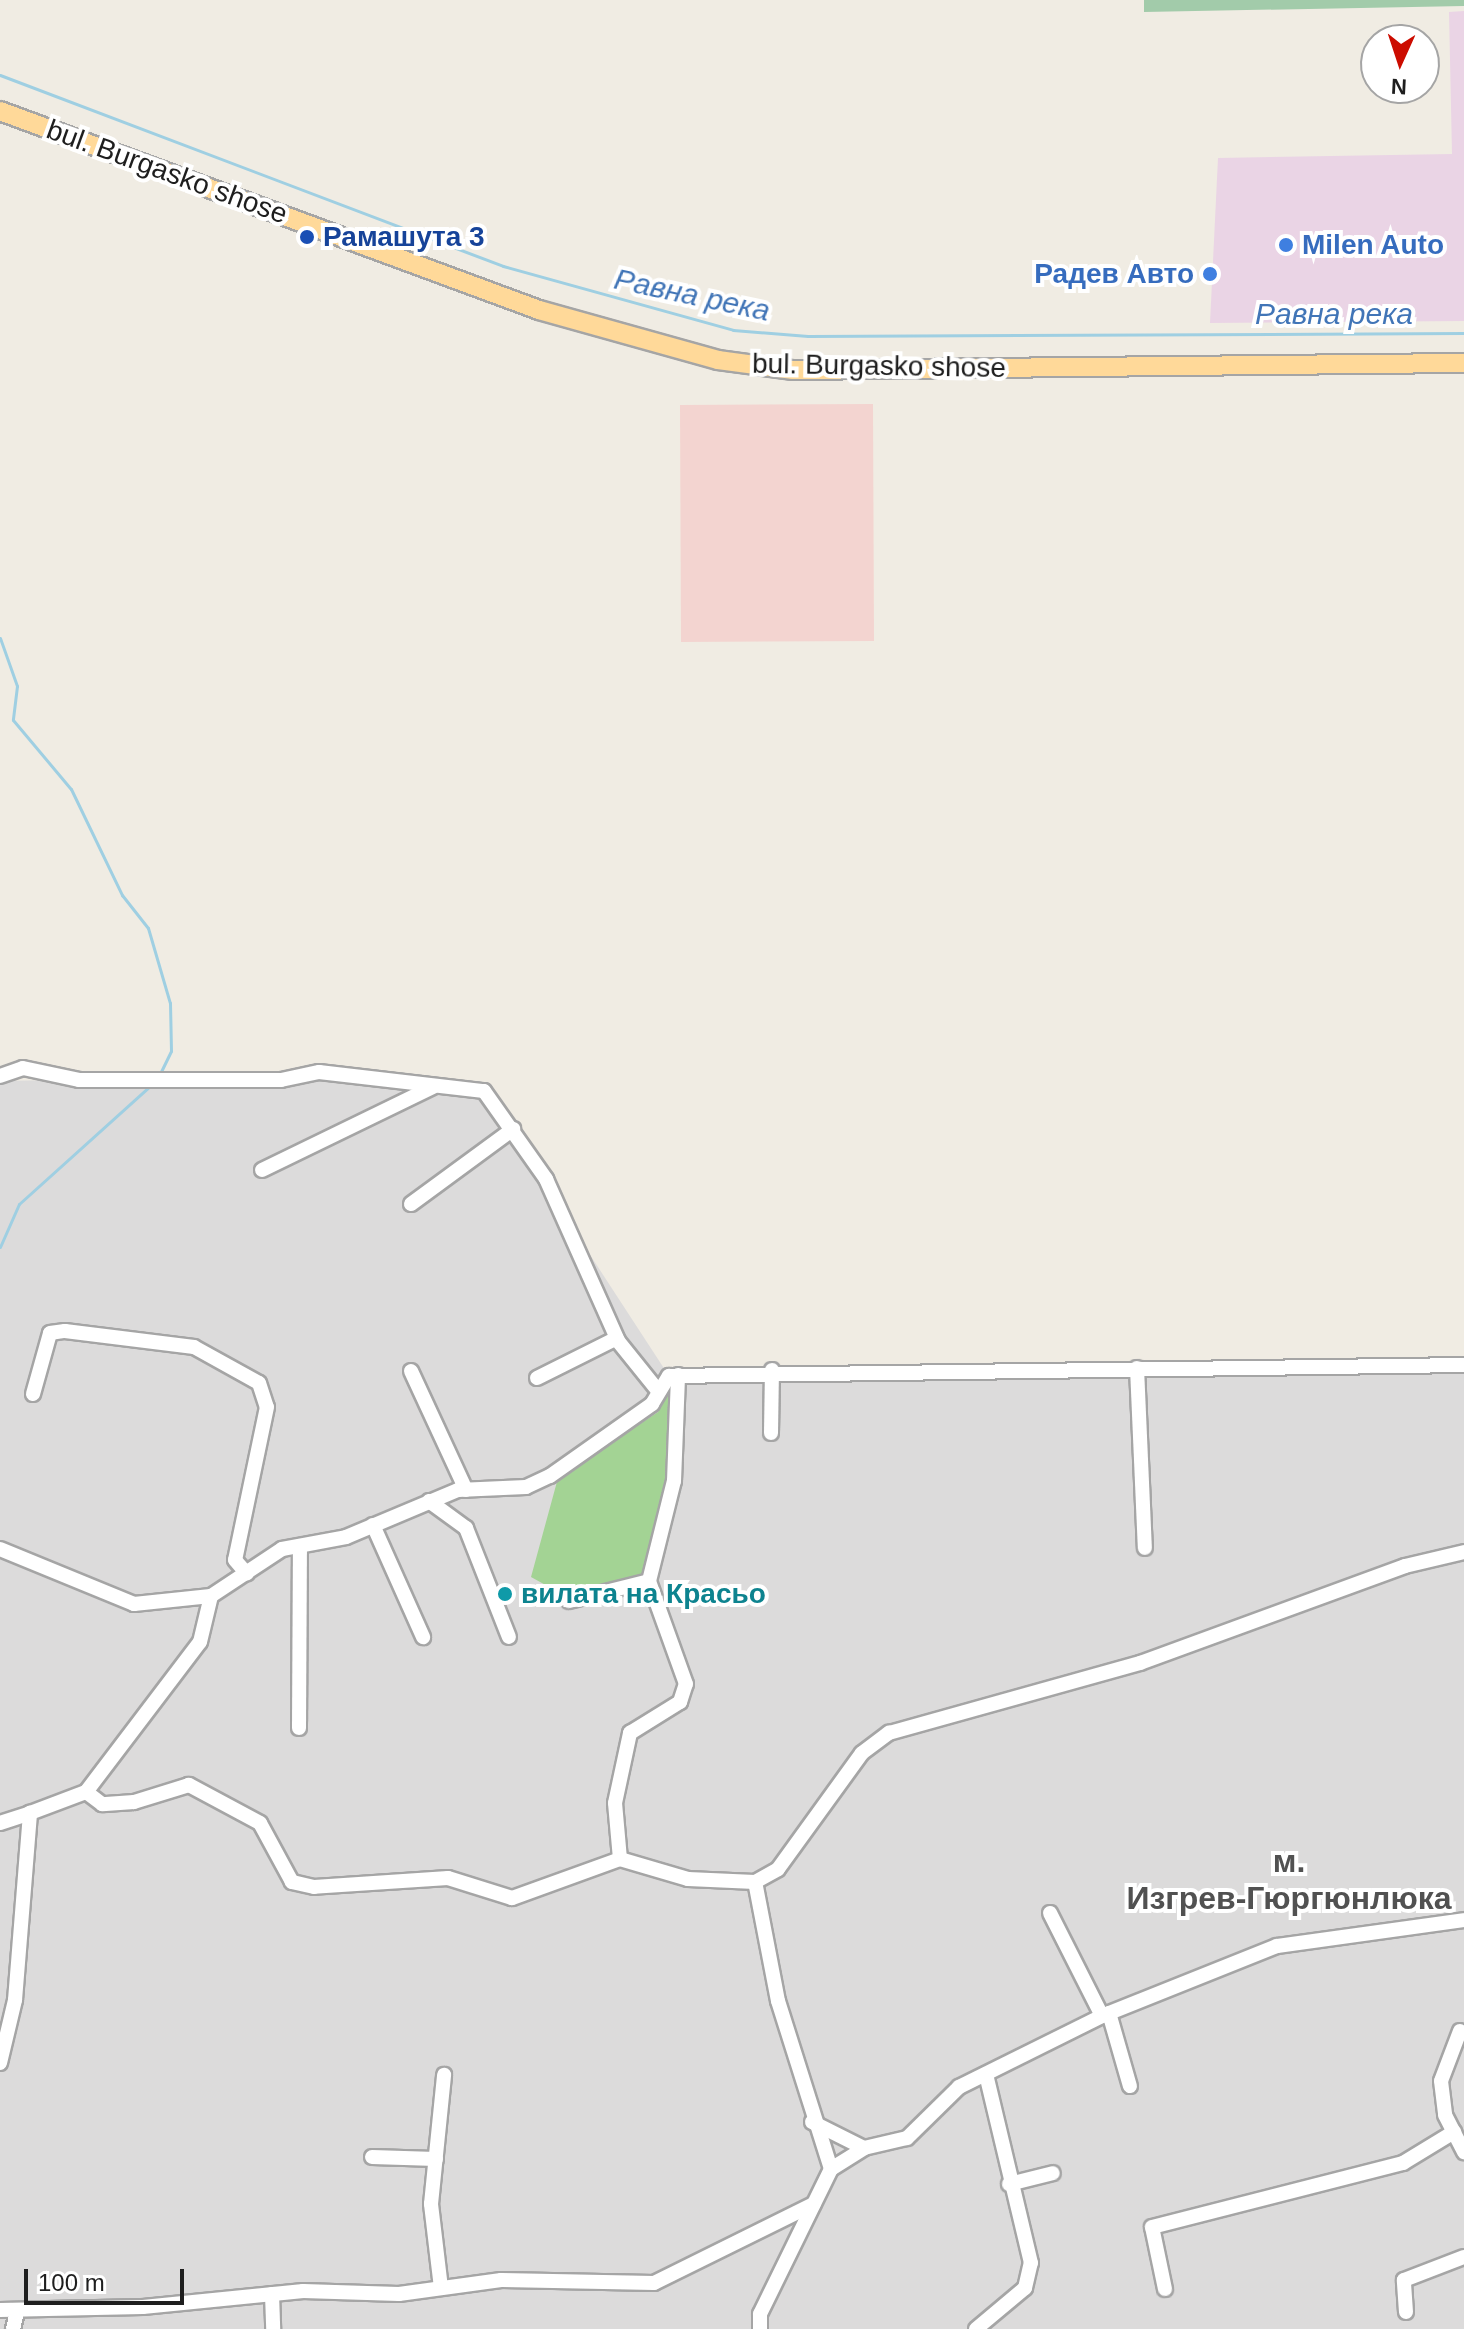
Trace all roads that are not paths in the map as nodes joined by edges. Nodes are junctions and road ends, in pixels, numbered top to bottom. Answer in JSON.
{"nodes":[{"id":1,"x":0,"y":111,"type":"edge"},
{"id":2,"x":1464,"y":364,"type":"edge"},
{"id":3,"x":0,"y":1076,"type":"edge"},
{"id":4,"x":433,"y":1087,"type":"junction"},
{"id":5,"x":513,"y":1129,"type":"junction"},
{"id":6,"x":262,"y":1170,"type":"dead end"},
{"id":7,"x":411,"y":1204,"type":"dead end"},
{"id":8,"x":617,"y":1338,"type":"junction"},
{"id":9,"x":1464,"y":1365,"type":"edge"},
{"id":10,"x":1137,"y":1368,"type":"junction"},
{"id":11,"x":772,"y":1370,"type":"junction"},
{"id":12,"x":411,"y":1371,"type":"dead end"},
{"id":13,"x":678,"y":1375,"type":"junction"},
{"id":14,"x":537,"y":1378,"type":"dead end"},
{"id":15,"x":659,"y":1392,"type":"junction"},
{"id":16,"x":33,"y":1394,"type":"dead end"},
{"id":17,"x":771,"y":1433,"type":"dead end"},
{"id":18,"x":466,"y":1490,"type":"junction"},
{"id":19,"x":429,"y":1501,"type":"junction"},
{"id":20,"x":373,"y":1525,"type":"junction"},
{"id":21,"x":300,"y":1546,"type":"junction"},
{"id":22,"x":1145,"y":1548,"type":"dead end"},
{"id":23,"x":0,"y":1549,"type":"edge"},
{"id":24,"x":1464,"y":1552,"type":"edge"},
{"id":25,"x":247,"y":1574,"type":"junction"},
{"id":26,"x":649,"y":1581,"type":"junction"},
{"id":27,"x":211,"y":1596,"type":"junction"},
{"id":28,"x":569,"y":1601,"type":"dead end"},
{"id":29,"x":423,"y":1637,"type":"dead end"},
{"id":30,"x":509,"y":1637,"type":"dead end"},
{"id":31,"x":299,"y":1728,"type":"dead end"},
{"id":32,"x":86,"y":1792,"type":"junction"},
{"id":33,"x":30,"y":1813,"type":"junction"},
{"id":34,"x":0,"y":1823,"type":"edge"},
{"id":35,"x":620,"y":1859,"type":"junction"},
{"id":36,"x":755,"y":1882,"type":"junction"},
{"id":37,"x":1050,"y":1913,"type":"dead end"},
{"id":38,"x":1464,"y":1920,"type":"edge"},
{"id":39,"x":1105,"y":2014,"type":"junction"},
{"id":40,"x":1463,"y":2029,"type":"edge"},
{"id":41,"x":0,"y":2063,"type":"edge"},
{"id":42,"x":986,"y":2074,"type":"junction"},
{"id":43,"x":444,"y":2075,"type":"dead end"},
{"id":44,"x":1130,"y":2086,"type":"dead end"},
{"id":45,"x":812,"y":2122,"type":"junction"},
{"id":46,"x":1454,"y":2132,"type":"junction"},
{"id":47,"x":864,"y":2148,"type":"junction"},
{"id":48,"x":1464,"y":2152,"type":"edge"},
{"id":49,"x":372,"y":2157,"type":"dead end"},
{"id":50,"x":436,"y":2159,"type":"junction"},
{"id":51,"x":831,"y":2169,"type":"junction"},
{"id":52,"x":1053,"y":2173,"type":"dead end"},
{"id":53,"x":1009,"y":2184,"type":"junction"},
{"id":54,"x":814,"y":2204,"type":"junction"},
{"id":55,"x":1464,"y":2257,"type":"edge"},
{"id":56,"x":441,"y":2288,"type":"junction"},
{"id":57,"x":1165,"y":2289,"type":"dead end"},
{"id":58,"x":272,"y":2294,"type":"junction"},
{"id":59,"x":0,"y":2310,"type":"edge"},
{"id":60,"x":17,"y":2311,"type":"junction"},
{"id":61,"x":1406,"y":2312,"type":"dead end"},
{"id":62,"x":13,"y":2329,"type":"edge"},
{"id":63,"x":273,"y":2329,"type":"edge"},
{"id":64,"x":760,"y":2329,"type":"edge"},
{"id":65,"x":976,"y":2329,"type":"edge"}],
"edges":[{"from":1,"to":2,"type":"main road","name":"bul. Burgasko shose"},
{"from":3,"to":4,"type":"street"},
{"from":4,"to":5,"type":"street"},
{"from":4,"to":6,"type":"street"},
{"from":5,"to":7,"type":"street"},
{"from":5,"to":8,"type":"street"},
{"from":8,"to":14,"type":"street"},
{"from":8,"to":15,"type":"street"},
{"from":9,"to":10,"type":"street"},
{"from":10,"to":11,"type":"street"},
{"from":10,"to":22,"type":"street"},
{"from":11,"to":13,"type":"street"},
{"from":11,"to":17,"type":"street"},
{"from":12,"to":18,"type":"street"},
{"from":13,"to":15,"type":"street"},
{"from":13,"to":26,"type":"street"},
{"from":15,"to":18,"type":"street"},
{"from":16,"to":25,"type":"street"},
{"from":18,"to":19,"type":"street"},
{"from":19,"to":20,"type":"street"},
{"from":19,"to":30,"type":"street"},
{"from":20,"to":21,"type":"street"},
{"from":20,"to":29,"type":"street"},
{"from":21,"to":25,"type":"street"},
{"from":21,"to":31,"type":"street"},
{"from":23,"to":27,"type":"street"},
{"from":24,"to":36,"type":"street"},
{"from":25,"to":27,"type":"street"},
{"from":26,"to":28,"type":"street"},
{"from":26,"to":35,"type":"street"},
{"from":27,"to":32,"type":"street"},
{"from":32,"to":33,"type":"street"},
{"from":32,"to":35,"type":"street"},
{"from":33,"to":34,"type":"street"},
{"from":33,"to":41,"type":"street"},
{"from":35,"to":36,"type":"street"},
{"from":36,"to":45,"type":"street"},
{"from":37,"to":39,"type":"street"},
{"from":38,"to":39,"type":"street"},
{"from":39,"to":42,"type":"street"},
{"from":39,"to":44,"type":"street"},
{"from":40,"to":46,"type":"street"},
{"from":42,"to":47,"type":"street"},
{"from":42,"to":53,"type":"street"},
{"from":43,"to":50,"type":"street"},
{"from":45,"to":47,"type":"street"},
{"from":45,"to":51,"type":"street"},
{"from":46,"to":48,"type":"street"},
{"from":46,"to":57,"type":"street"},
{"from":47,"to":51,"type":"street"},
{"from":49,"to":50,"type":"street"},
{"from":50,"to":56,"type":"street"},
{"from":51,"to":54,"type":"street"},
{"from":52,"to":53,"type":"street"},
{"from":53,"to":65,"type":"street"},
{"from":54,"to":56,"type":"street"},
{"from":54,"to":64,"type":"street"},
{"from":55,"to":61,"type":"street"},
{"from":56,"to":58,"type":"street"},
{"from":58,"to":60,"type":"street"},
{"from":58,"to":63,"type":"street"},
{"from":59,"to":60,"type":"street"},
{"from":60,"to":62,"type":"street"}]}
